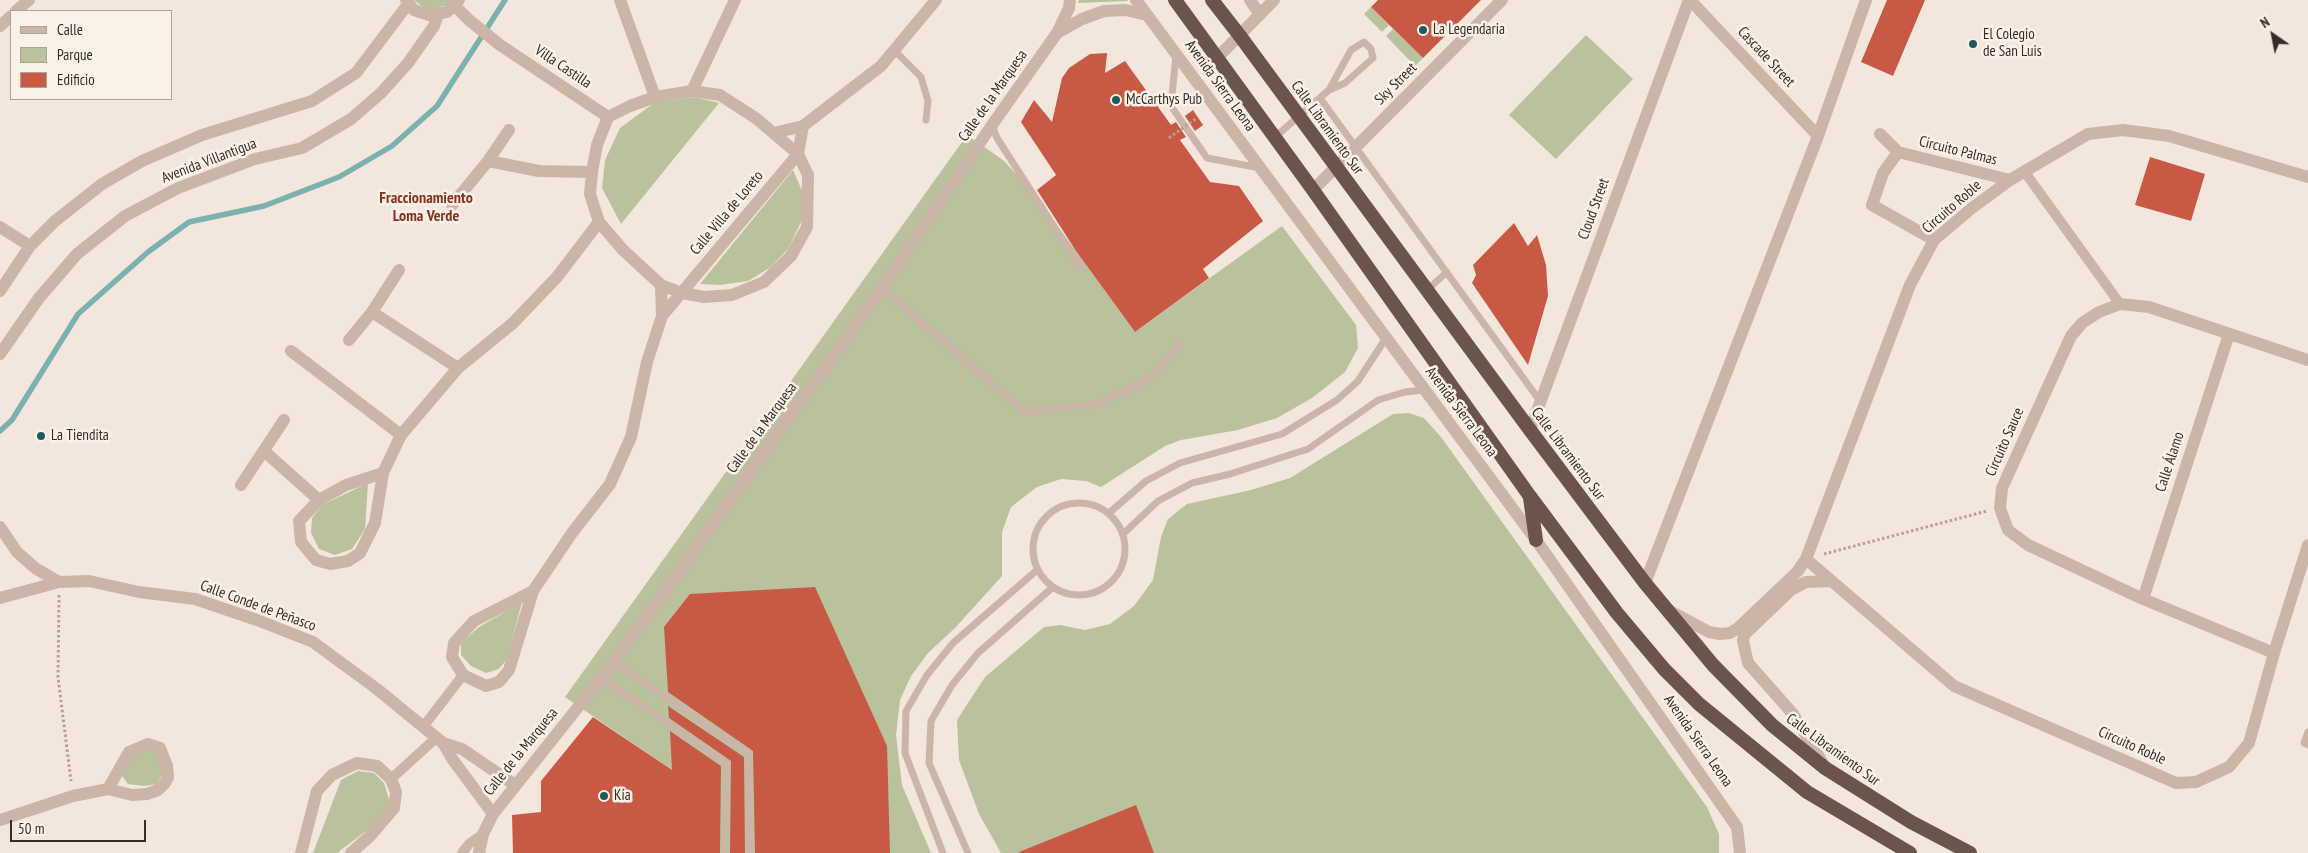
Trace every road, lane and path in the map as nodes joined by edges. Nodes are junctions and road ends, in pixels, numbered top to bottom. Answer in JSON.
{"nodes":[{"id":1,"x":28,"y":0,"type":"edge"},
{"id":2,"x":620,"y":0,"type":"edge"},
{"id":3,"x":735,"y":0,"type":"edge"},
{"id":4,"x":936,"y":0,"type":"edge"},
{"id":5,"x":1070,"y":0,"type":"edge"},
{"id":6,"x":1136,"y":0,"type":"edge"},
{"id":7,"x":1175,"y":0,"type":"edge"},
{"id":8,"x":1212,"y":0,"type":"edge"},
{"id":9,"x":1250,"y":0,"type":"edge"},
{"id":10,"x":1274,"y":0,"type":"edge"},
{"id":11,"x":1502,"y":0,"type":"edge"},
{"id":12,"x":1689,"y":0,"type":"edge"},
{"id":13,"x":1866,"y":0,"type":"edge"},
{"id":14,"x":407,"y":2,"type":"edge"},
{"id":15,"x":457,"y":3,"type":"edge"},
{"id":16,"x":17,"y":10,"type":"edge"},
{"id":17,"x":1147,"y":14,"type":"junction"},
{"id":18,"x":438,"y":15,"type":"junction"},
{"id":19,"x":1260,"y":16,"type":"junction"},
{"id":20,"x":10,"y":17,"type":"edge"},
{"id":21,"x":0,"y":26,"type":"edge"},
{"id":22,"x":1057,"y":33,"type":"junction"},
{"id":23,"x":1240,"y":36,"type":"junction"},
{"id":24,"x":894,"y":50,"type":"junction"},
{"id":25,"x":1176,"y":54,"type":"junction"},
{"id":26,"x":1217,"y":58,"type":"junction"},
{"id":27,"x":1329,"y":90,"type":"junction"},
{"id":28,"x":692,"y":91,"type":"junction"},
{"id":29,"x":655,"y":97,"type":"junction"},
{"id":30,"x":1320,"y":98,"type":"junction"},
{"id":31,"x":1203,"y":114,"type":"dead end"},
{"id":32,"x":1299,"y":116,"type":"junction"},
{"id":33,"x":608,"y":117,"type":"junction"},
{"id":34,"x":926,"y":120,"type":"dead end"},
{"id":35,"x":992,"y":125,"type":"junction"},
{"id":36,"x":803,"y":126,"type":"junction"},
{"id":37,"x":509,"y":130,"type":"dead end"},
{"id":38,"x":774,"y":134,"type":"junction"},
{"id":39,"x":1880,"y":134,"type":"dead end"},
{"id":40,"x":1171,"y":136,"type":"dead end"},
{"id":41,"x":1818,"y":136,"type":"junction"},
{"id":42,"x":1275,"y":137,"type":"junction"},
{"id":43,"x":1356,"y":146,"type":"junction"},
{"id":44,"x":1898,"y":152,"type":"junction"},
{"id":45,"x":798,"y":154,"type":"junction"},
{"id":46,"x":488,"y":161,"type":"junction"},
{"id":47,"x":1336,"y":167,"type":"junction"},
{"id":48,"x":1261,"y":168,"type":"junction"},
{"id":49,"x":2024,"y":171,"type":"junction"},
{"id":50,"x":592,"y":172,"type":"junction"},
{"id":51,"x":2308,"y":177,"type":"edge"},
{"id":52,"x":2010,"y":180,"type":"junction"},
{"id":53,"x":1312,"y":190,"type":"junction"},
{"id":54,"x":452,"y":205,"type":"dead end"},
{"id":55,"x":598,"y":222,"type":"junction"},
{"id":56,"x":0,"y":228,"type":"edge"},
{"id":57,"x":1934,"y":240,"type":"junction"},
{"id":58,"x":30,"y":246,"type":"junction"},
{"id":59,"x":1080,"y":267,"type":"dead end"},
{"id":60,"x":400,"y":270,"type":"dead end"},
{"id":61,"x":1447,"y":272,"type":"junction"},
{"id":62,"x":661,"y":285,"type":"junction"},
{"id":63,"x":882,"y":288,"type":"junction"},
{"id":64,"x":1426,"y":290,"type":"junction"},
{"id":65,"x":0,"y":291,"type":"edge"},
{"id":66,"x":682,"y":294,"type":"junction"},
{"id":67,"x":2120,"y":304,"type":"junction"},
{"id":68,"x":372,"y":312,"type":"junction"},
{"id":69,"x":662,"y":316,"type":"junction"},
{"id":70,"x":2229,"y":334,"type":"junction"},
{"id":71,"x":1386,"y":338,"type":"junction"},
{"id":72,"x":349,"y":340,"type":"dead end"},
{"id":73,"x":1180,"y":343,"type":"dead end"},
{"id":74,"x":291,"y":351,"type":"dead end"},
{"id":75,"x":0,"y":354,"type":"edge"},
{"id":76,"x":2308,"y":360,"type":"edge"},
{"id":77,"x":458,"y":368,"type":"junction"},
{"id":78,"x":1425,"y":390,"type":"junction"},
{"id":79,"x":1540,"y":401,"type":"junction"},
{"id":80,"x":284,"y":420,"type":"dead end"},
{"id":81,"x":1530,"y":430,"type":"junction"},
{"id":82,"x":401,"y":435,"type":"junction"},
{"id":83,"x":264,"y":451,"type":"junction"},
{"id":84,"x":383,"y":472,"type":"junction"},
{"id":85,"x":241,"y":485,"type":"dead end"},
{"id":86,"x":1529,"y":495,"type":"junction"},
{"id":87,"x":319,"y":500,"type":"junction"},
{"id":88,"x":2000,"y":508,"type":"junction"},
{"id":89,"x":1109,"y":513,"type":"junction"},
{"id":90,"x":0,"y":527,"type":"edge"},
{"id":91,"x":1123,"y":534,"type":"junction"},
{"id":92,"x":1536,"y":540,"type":"junction"},
{"id":93,"x":2308,"y":545,"type":"edge"},
{"id":94,"x":1806,"y":559,"type":"junction"},
{"id":95,"x":1038,"y":570,"type":"junction"},
{"id":96,"x":1831,"y":581,"type":"junction"},
{"id":97,"x":59,"y":582,"type":"junction"},
{"id":98,"x":1645,"y":583,"type":"junction"},
{"id":99,"x":1053,"y":587,"type":"junction"},
{"id":100,"x":533,"y":591,"type":"junction"},
{"id":101,"x":0,"y":598,"type":"edge"},
{"id":102,"x":2142,"y":599,"type":"junction"},
{"id":103,"x":1667,"y":609,"type":"junction"},
{"id":104,"x":1741,"y":632,"type":"junction"},
{"id":105,"x":2274,"y":653,"type":"junction"},
{"id":106,"x":614,"y":662,"type":"junction"},
{"id":107,"x":463,"y":675,"type":"junction"},
{"id":108,"x":602,"y":678,"type":"junction"},
{"id":109,"x":423,"y":727,"type":"junction"},
{"id":110,"x":2308,"y":732,"type":"edge"},
{"id":111,"x":439,"y":740,"type":"junction"},
{"id":112,"x":2308,"y":745,"type":"edge"},
{"id":113,"x":1825,"y":768,"type":"junction"},
{"id":114,"x":391,"y":779,"type":"junction"},
{"id":115,"x":515,"y":785,"type":"junction"},
{"id":116,"x":108,"y":789,"type":"junction"},
{"id":117,"x":73,"y":796,"type":"junction"},
{"id":118,"x":493,"y":814,"type":"junction"},
{"id":119,"x":0,"y":820,"type":"edge"},
{"id":120,"x":483,"y":834,"type":"junction"},
{"id":121,"x":301,"y":853,"type":"edge"},
{"id":122,"x":351,"y":853,"type":"edge"},
{"id":123,"x":462,"y":853,"type":"edge"},
{"id":124,"x":479,"y":853,"type":"edge"},
{"id":125,"x":725,"y":853,"type":"edge"},
{"id":126,"x":750,"y":853,"type":"edge"},
{"id":127,"x":943,"y":853,"type":"edge"},
{"id":128,"x":968,"y":853,"type":"edge"},
{"id":129,"x":1740,"y":853,"type":"edge"},
{"id":130,"x":1910,"y":853,"type":"edge"},
{"id":131,"x":1970,"y":853,"type":"edge"}],
"edges":[{"from":1,"to":16,"type":"street"},
{"from":2,"to":29,"type":"street"},
{"from":3,"to":28,"type":"street"},
{"from":4,"to":24,"type":"street"},
{"from":5,"to":22,"type":"street","name":"Calle de la Marquesa"},
{"from":6,"to":17,"type":"street","name":"Avenida Sierra Leona"},
{"from":7,"to":26,"type":"highway"},
{"from":8,"to":23,"type":"highway","name":"Calle Libramiento Sur"},
{"from":9,"to":19,"type":"street"},
{"from":10,"to":19,"type":"street"},
{"from":11,"to":43,"type":"street","name":"Sky Street"},
{"from":12,"to":41,"type":"street","name":"Cascade Street"},
{"from":12,"to":79,"type":"street","name":"Cloud Street"},
{"from":13,"to":41,"type":"street"},
{"from":14,"to":18,"type":"street"},
{"from":14,"to":58,"type":"street","name":"Avenida Villantigua"},
{"from":15,"to":18,"type":"street"},
{"from":15,"to":33,"type":"street","name":"Villa Castilla"},
{"from":17,"to":22,"type":"street","name":"Calle de la Marquesa"},
{"from":17,"to":25,"type":"street","name":"Avenida Sierra Leona"},
{"from":18,"to":75,"type":"street","name":"Avenida Villantigua"},
{"from":19,"to":23,"type":"street"},
{"from":20,"to":21,"type":"street"},
{"from":22,"to":35,"type":"street","name":"Calle de la Marquesa"},
{"from":23,"to":26,"type":"street"},
{"from":23,"to":32,"type":"highway","name":"Calle Libramiento Sur"},
{"from":24,"to":34,"type":"lane"},
{"from":24,"to":36,"type":"street"},
{"from":25,"to":48,"type":"street","name":"Avenida Sierra Leona"},
{"from":25,"to":48,"type":"lane"},
{"from":26,"to":42,"type":"highway"},
{"from":27,"to":27,"type":"lane"},
{"from":27,"to":30,"type":"lane"},
{"from":28,"to":29,"type":"street"},
{"from":28,"to":38,"type":"street"},
{"from":29,"to":33,"type":"street"},
{"from":30,"to":32,"type":"lane"},
{"from":30,"to":43,"type":"lane"},
{"from":31,"to":40,"type":"path","bridge":true},
{"from":32,"to":42,"type":"lane"},
{"from":32,"to":47,"type":"highway","name":"Calle Libramiento Sur"},
{"from":33,"to":50,"type":"street"},
{"from":35,"to":59,"type":"lane"},
{"from":35,"to":63,"type":"street","name":"Calle de la Marquesa"},
{"from":36,"to":38,"type":"street"},
{"from":36,"to":45,"type":"street"},
{"from":37,"to":46,"type":"street"},
{"from":38,"to":45,"type":"street"},
{"from":39,"to":44,"type":"street","name":"Circuito Palmas"},
{"from":41,"to":98,"type":"street"},
{"from":42,"to":53,"type":"highway"},
{"from":43,"to":47,"type":"street","name":"Sky Street"},
{"from":43,"to":61,"type":"lane"},
{"from":44,"to":52,"type":"street","name":"Circuito Palmas"},
{"from":44,"to":57,"type":"street","name":"Circuito Palmas"},
{"from":45,"to":66,"type":"street","name":"Calle Villa de Loreto"},
{"from":45,"to":66,"type":"street"},
{"from":46,"to":50,"type":"street"},
{"from":46,"to":54,"type":"street"},
{"from":47,"to":53,"type":"street","name":"Sky Street"},
{"from":47,"to":64,"type":"highway","name":"Calle Libramiento Sur"},
{"from":48,"to":71,"type":"street","name":"Avenida Sierra Leona"},
{"from":49,"to":51,"type":"street","name":"Circuito Roble"},
{"from":49,"to":52,"type":"street","name":"Circuito Roble"},
{"from":49,"to":67,"type":"street"},
{"from":50,"to":55,"type":"street"},
{"from":52,"to":57,"type":"street","name":"Circuito Roble"},
{"from":53,"to":86,"type":"highway"},
{"from":55,"to":62,"type":"street"},
{"from":55,"to":77,"type":"street"},
{"from":56,"to":58,"type":"street"},
{"from":57,"to":94,"type":"street","name":"Circuito Roble"},
{"from":58,"to":65,"type":"street","name":"Avenida Villantigua"},
{"from":60,"to":68,"type":"street"},
{"from":61,"to":64,"type":"lane"},
{"from":61,"to":79,"type":"lane"},
{"from":62,"to":66,"type":"street"},
{"from":62,"to":69,"type":"street"},
{"from":63,"to":73,"type":"lane"},
{"from":63,"to":106,"type":"street","name":"Calle de la Marquesa"},
{"from":64,"to":81,"type":"highway","name":"Calle Libramiento Sur"},
{"from":66,"to":69,"type":"street","name":"Calle Villa de Loreto"},
{"from":67,"to":70,"type":"street","name":"Circuito Sauce"},
{"from":67,"to":88,"type":"street","name":"Circuito Sauce"},
{"from":68,"to":72,"type":"street"},
{"from":68,"to":77,"type":"street"},
{"from":69,"to":100,"type":"street"},
{"from":70,"to":76,"type":"street","name":"Circuito Sauce"},
{"from":70,"to":102,"type":"street","name":"Calle Álamo"},
{"from":71,"to":78,"type":"street","name":"Avenida Sierra Leona"},
{"from":71,"to":89,"type":"lane"},
{"from":74,"to":82,"type":"street"},
{"from":77,"to":82,"type":"street"},
{"from":78,"to":91,"type":"lane"},
{"from":78,"to":92,"type":"street","name":"Avenida Sierra Leona"},
{"from":79,"to":81,"type":"street","name":"Cloud Street"},
{"from":80,"to":83,"type":"street"},
{"from":81,"to":98,"type":"highway","name":"Calle Libramiento Sur"},
{"from":82,"to":84,"type":"street"},
{"from":83,"to":85,"type":"street"},
{"from":83,"to":87,"type":"street"},
{"from":84,"to":87,"type":"street"},
{"from":84,"to":87,"type":"street"},
{"from":86,"to":92,"type":"highway"},
{"from":86,"to":130,"type":"highway"},
{"from":88,"to":94,"type":"path"},
{"from":88,"to":102,"type":"street"},
{"from":89,"to":91,"type":"lane"},
{"from":89,"to":95,"type":"lane"},
{"from":90,"to":97,"type":"street"},
{"from":91,"to":99,"type":"lane"},
{"from":92,"to":129,"type":"street","name":"Avenida Sierra Leona"},
{"from":93,"to":105,"type":"street","name":"Circuito Roble"},
{"from":94,"to":96,"type":"street","name":"Circuito Roble"},
{"from":94,"to":104,"type":"street","name":"Circuito Roble"},
{"from":95,"to":99,"type":"lane"},
{"from":95,"to":127,"type":"lane"},
{"from":96,"to":104,"type":"street"},
{"from":96,"to":105,"type":"street","name":"Circuito Roble"},
{"from":97,"to":101,"type":"street","name":"Calle Conde de Peñasco"},
{"from":97,"to":109,"type":"street","name":"Calle Conde de Peñasco"},
{"from":97,"to":117,"type":"path"},
{"from":98,"to":103,"type":"highway","name":"Calle Libramiento Sur"},
{"from":99,"to":128,"type":"lane"},
{"from":100,"to":107,"type":"street"},
{"from":100,"to":107,"type":"street"},
{"from":102,"to":105,"type":"street"},
{"from":103,"to":104,"type":"street"},
{"from":103,"to":113,"type":"highway","name":"Calle Libramiento Sur"},
{"from":104,"to":113,"type":"street"},
{"from":106,"to":108,"type":"street","name":"Calle de la Marquesa"},
{"from":106,"to":126,"type":"lane"},
{"from":107,"to":109,"type":"street"},
{"from":108,"to":115,"type":"street","name":"Calle de la Marquesa"},
{"from":108,"to":125,"type":"lane"},
{"from":109,"to":111,"type":"street","name":"Calle Conde de Peñasco"},
{"from":110,"to":112,"type":"lane"},
{"from":111,"to":114,"type":"street"},
{"from":111,"to":115,"type":"street","name":"Calle Conde de Peñasco"},
{"from":111,"to":118,"type":"street","name":"Calle Conde de Peñasco"},
{"from":113,"to":131,"type":"highway","name":"Calle Libramiento Sur"},
{"from":114,"to":121,"type":"street"},
{"from":114,"to":122,"type":"street"},
{"from":115,"to":118,"type":"street","name":"Calle de la Marquesa"},
{"from":116,"to":116,"type":"street"},
{"from":116,"to":117,"type":"street"},
{"from":117,"to":119,"type":"street"},
{"from":118,"to":120,"type":"street","name":"Calle de la Marquesa"},
{"from":120,"to":123,"type":"street","name":"Calle de la Marquesa"},
{"from":120,"to":124,"type":"street","name":"Calle de la Marquesa"}]}
